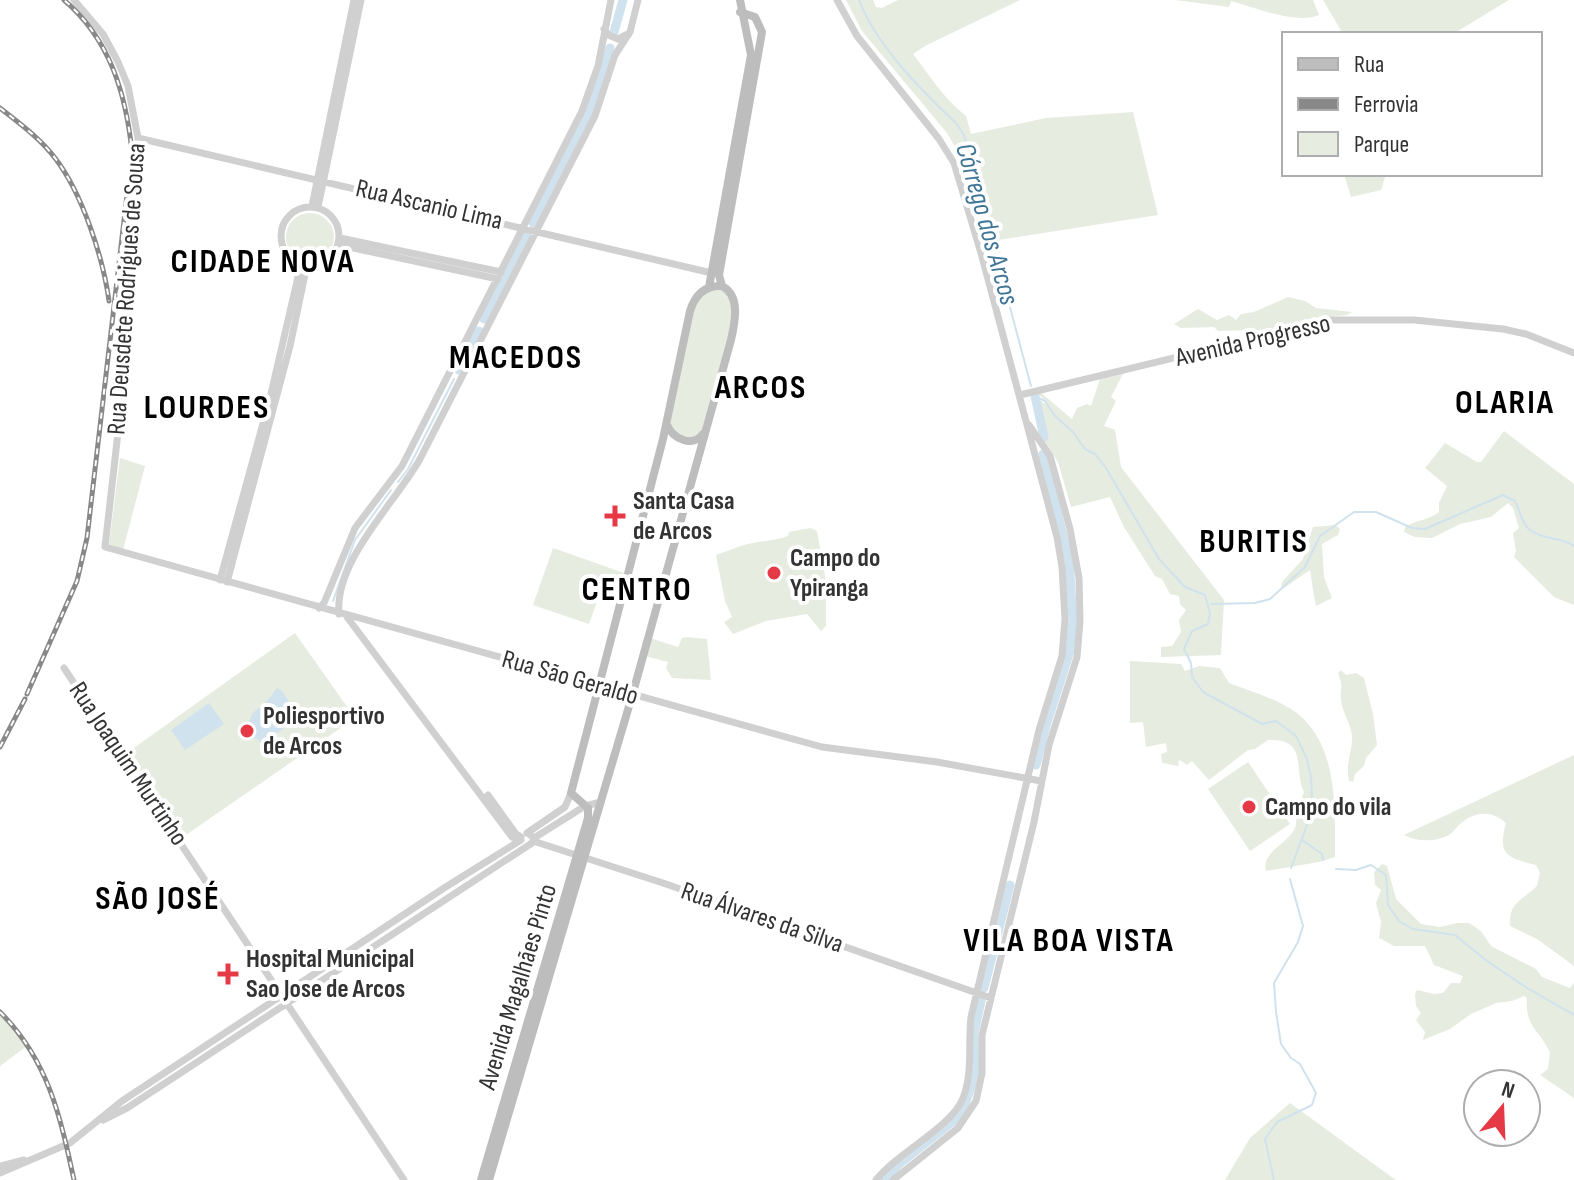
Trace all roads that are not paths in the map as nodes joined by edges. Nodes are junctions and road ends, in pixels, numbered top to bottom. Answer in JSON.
{"nodes":[{"id":1,"x":74,"y":0,"type":"edge"},
{"id":2,"x":354,"y":0,"type":"edge"},
{"id":3,"x":361,"y":0,"type":"edge"},
{"id":4,"x":611,"y":0,"type":"edge"},
{"id":5,"x":638,"y":0,"type":"edge"},
{"id":6,"x":740,"y":0,"type":"edge"},
{"id":7,"x":837,"y":0,"type":"edge"},
{"id":8,"x":740,"y":12,"type":"junction"},
{"id":9,"x":604,"y":29,"type":"junction"},
{"id":10,"x":630,"y":32,"type":"junction"},
{"id":11,"x":602,"y":46,"type":"junction"},
{"id":12,"x":615,"y":55,"type":"junction"},
{"id":13,"x":743,"y":118,"type":"junction"},
{"id":14,"x":138,"y":138,"type":"junction"},
{"id":15,"x":320,"y":180,"type":"junction"},
{"id":16,"x":315,"y":207,"type":"junction"},
{"id":17,"x":524,"y":227,"type":"junction"},
{"id":18,"x":535,"y":232,"type":"junction"},
{"id":19,"x":339,"y":241,"type":"junction"},
{"id":20,"x":304,"y":265,"type":"junction"},
{"id":21,"x":715,"y":274,"type":"junction"},
{"id":22,"x":500,"y":276,"type":"junction"},
{"id":23,"x":722,"y":286,"type":"junction"},
{"id":24,"x":709,"y":287,"type":"junction"},
{"id":25,"x":1574,"y":353,"type":"edge"},
{"id":26,"x":1024,"y":394,"type":"junction"},
{"id":27,"x":1027,"y":423,"type":"junction"},
{"id":28,"x":666,"y":425,"type":"junction"},
{"id":29,"x":704,"y":433,"type":"junction"},
{"id":30,"x":663,"y":439,"type":"junction"},
{"id":31,"x":1045,"y":448,"type":"junction"},
{"id":32,"x":1034,"y":452,"type":"junction"},
{"id":33,"x":700,"y":453,"type":"junction"},
{"id":34,"x":105,"y":547,"type":"joint"},
{"id":35,"x":223,"y":581,"type":"junction"},
{"id":36,"x":327,"y":594,"type":"junction"},
{"id":37,"x":340,"y":599,"type":"junction"},
{"id":38,"x":319,"y":608,"type":"junction"},
{"id":39,"x":346,"y":615,"type":"junction"},
{"id":40,"x":64,"y":668,"type":"dead end"},
{"id":41,"x":599,"y":686,"type":"junction"},
{"id":42,"x":632,"y":696,"type":"junction"},
{"id":43,"x":1028,"y":779,"type":"junction"},
{"id":44,"x":1041,"y":781,"type":"junction"},
{"id":45,"x":571,"y":793,"type":"junction"},
{"id":46,"x":601,"y":804,"type":"junction"},
{"id":47,"x":585,"y":806,"type":"junction"},
{"id":48,"x":526,"y":839,"type":"junction"},
{"id":49,"x":581,"y":856,"type":"junction"},
{"id":50,"x":444,"y":888,"type":"junction"},
{"id":51,"x":449,"y":895,"type":"junction"},
{"id":52,"x":555,"y":945,"type":"junction"},
{"id":53,"x":984,"y":996,"type":"junction"},
{"id":54,"x":284,"y":999,"type":"junction"},
{"id":55,"x":34,"y":1158,"type":"junction"},
{"id":56,"x":0,"y":1166,"type":"edge"},
{"id":57,"x":0,"y":1173,"type":"edge"},
{"id":58,"x":404,"y":1180,"type":"edge"},
{"id":59,"x":481,"y":1180,"type":"edge"},
{"id":60,"x":489,"y":1180,"type":"edge"},
{"id":61,"x":876,"y":1180,"type":"edge"},
{"id":62,"x":893,"y":1180,"type":"edge"}],
"edges":[{"from":1,"to":14,"type":"street","name":"Rua Deusdete Rodrigues de Sousa"},
{"from":2,"to":15,"type":"street"},
{"from":3,"to":15,"type":"street"},
{"from":4,"to":9,"type":"street"},
{"from":5,"to":10,"type":"street"},
{"from":6,"to":8,"type":"main road"},
{"from":7,"to":26,"type":"street"},
{"from":8,"to":13,"type":"main road"},
{"from":8,"to":13,"type":"main road"},
{"from":9,"to":10,"type":"street"},
{"from":9,"to":11,"type":"street"},
{"from":10,"to":12,"type":"street"},
{"from":11,"to":12,"type":"street"},
{"from":11,"to":17,"type":"street"},
{"from":12,"to":18,"type":"street"},
{"from":13,"to":21,"type":"main road"},
{"from":14,"to":15,"type":"street","name":"Rua Ascanio Lima"},
{"from":14,"to":34,"type":"street","name":"Rua Deusdete Rodrigues de Sousa"},
{"from":15,"to":16,"type":"street"},
{"from":15,"to":17,"type":"street","name":"Rua Ascanio Lima"},
{"from":16,"to":19,"type":"street"},
{"from":16,"to":20,"type":"street"},
{"from":17,"to":18,"type":"street","name":"Rua Ascanio Lima"},
{"from":17,"to":22,"type":"street"},
{"from":18,"to":21,"type":"street","name":"Rua Ascanio Lima"},
{"from":18,"to":37,"type":"street"},
{"from":19,"to":20,"type":"street"},
{"from":19,"to":22,"type":"street"},
{"from":20,"to":35,"type":"street"},
{"from":21,"to":23,"type":"main road","name":"Avenida Magalhães Pinto"},
{"from":21,"to":24,"type":"main road"},
{"from":22,"to":36,"type":"street"},
{"from":23,"to":24,"type":"main road"},
{"from":23,"to":29,"type":"main road","name":"Avenida Magalhães Pinto"},
{"from":24,"to":28,"type":"main road"},
{"from":25,"to":26,"type":"street","name":"Avenida Progresso"},
{"from":26,"to":27,"type":"street"},
{"from":27,"to":31,"type":"street"},
{"from":27,"to":32,"type":"street"},
{"from":28,"to":29,"type":"main road"},
{"from":28,"to":30,"type":"main road"},
{"from":29,"to":33,"type":"main road","name":"Avenida Magalhães Pinto"},
{"from":30,"to":33,"type":"main road"},
{"from":30,"to":41,"type":"main road"},
{"from":31,"to":32,"type":"street"},
{"from":31,"to":44,"type":"street"},
{"from":32,"to":43,"type":"street"},
{"from":33,"to":42,"type":"main road","name":"Avenida Magalhães Pinto"},
{"from":34,"to":35,"type":"street","name":"Rua São Geraldo"},
{"from":35,"to":38,"type":"street","name":"Rua São Geraldo"},
{"from":36,"to":37,"type":"street"},
{"from":36,"to":38,"type":"street"},
{"from":37,"to":39,"type":"street"},
{"from":38,"to":39,"type":"street","name":"Rua São Geraldo"},
{"from":39,"to":41,"type":"street","name":"Rua São Geraldo"},
{"from":39,"to":48,"type":"street"},
{"from":40,"to":54,"type":"street","name":"Rua Joaquim Murtinho"},
{"from":41,"to":42,"type":"street","name":"Rua São Geraldo"},
{"from":41,"to":45,"type":"main road"},
{"from":42,"to":43,"type":"street","name":"Rua São Geraldo"},
{"from":42,"to":46,"type":"main road","name":"Avenida Magalhães Pinto"},
{"from":43,"to":44,"type":"street","name":"Rua São Geraldo"},
{"from":43,"to":53,"type":"street"},
{"from":44,"to":53,"type":"street"},
{"from":45,"to":47,"type":"main road"},
{"from":45,"to":48,"type":"street"},
{"from":46,"to":47,"type":"street"},
{"from":46,"to":49,"type":"main road","name":"Avenida Magalhães Pinto"},
{"from":47,"to":48,"type":"street"},
{"from":47,"to":49,"type":"main road","name":"Avenida Magalhães Pinto"},
{"from":48,"to":49,"type":"street","name":"Rua Álvares da Silva"},
{"from":48,"to":50,"type":"street"},
{"from":48,"to":51,"type":"street"},
{"from":49,"to":52,"type":"main road","name":"Avenida Magalhães Pinto"},
{"from":49,"to":53,"type":"street","name":"Rua Álvares da Silva"},
{"from":50,"to":51,"type":"street"},
{"from":50,"to":54,"type":"street"},
{"from":51,"to":54,"type":"street"},
{"from":52,"to":59,"type":"main road","name":"Avenida Magalhães Pinto"},
{"from":52,"to":60,"type":"main road","name":"Avenida Magalhães Pinto"},
{"from":53,"to":61,"type":"street"},
{"from":53,"to":62,"type":"street"},
{"from":54,"to":55,"type":"street"},
{"from":54,"to":58,"type":"street","name":"Rua Joaquim Murtinho"},
{"from":55,"to":56,"type":"street"},
{"from":55,"to":57,"type":"street"}]}
